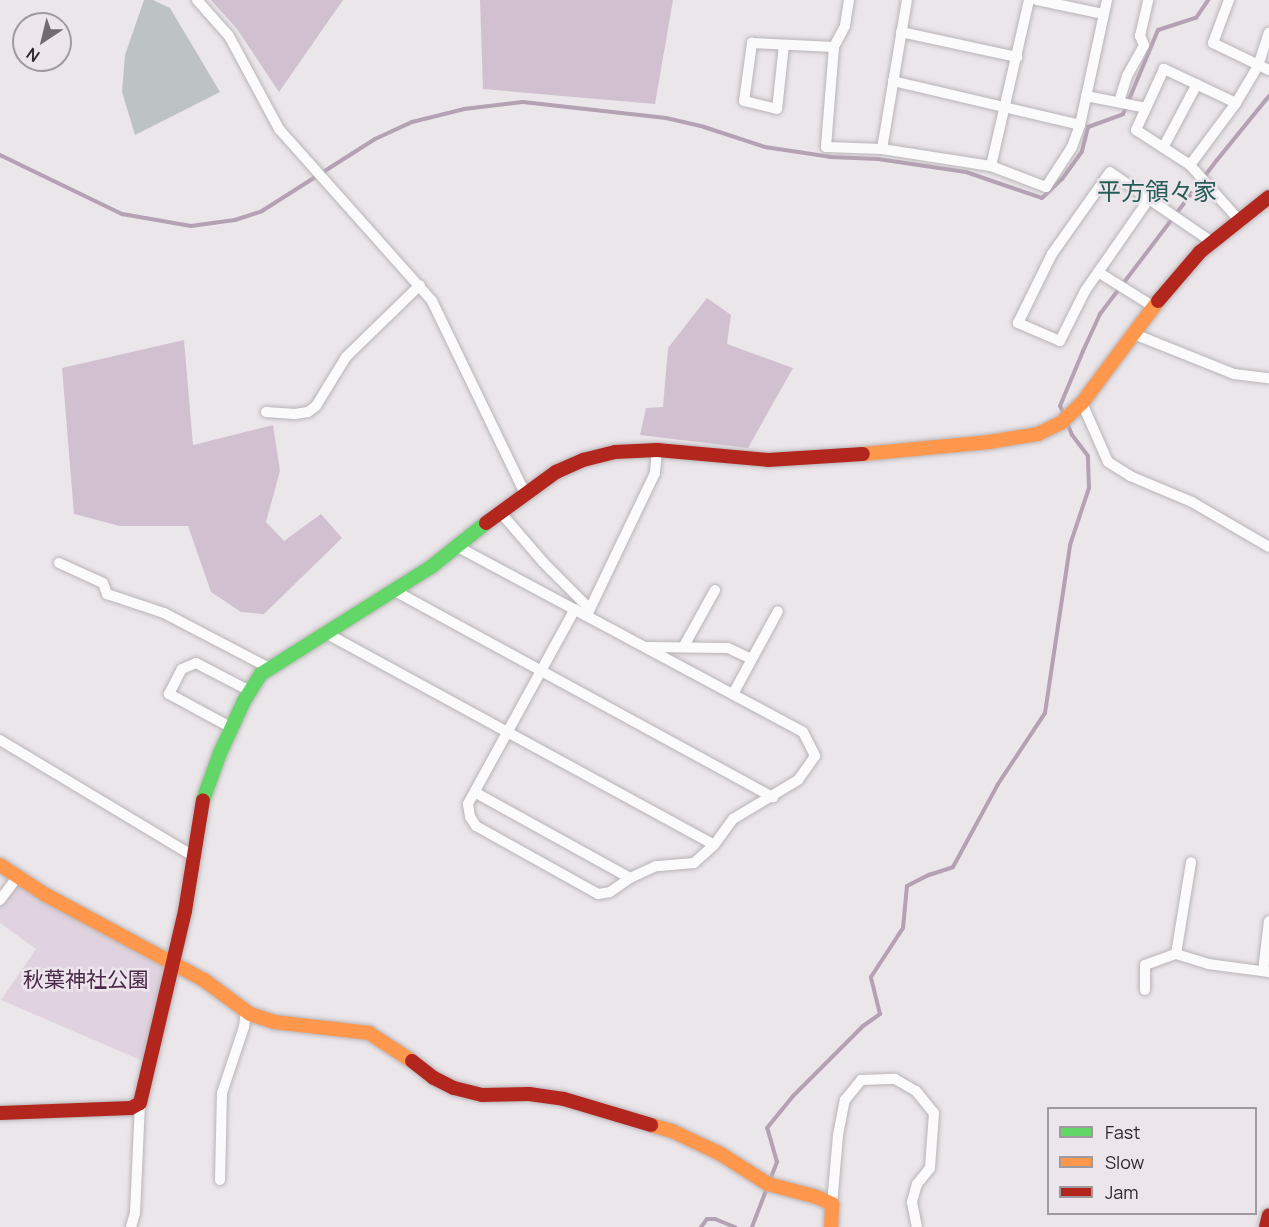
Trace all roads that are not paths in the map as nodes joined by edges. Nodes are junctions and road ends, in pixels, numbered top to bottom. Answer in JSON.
{"nodes":[{"id":1,"x":197,"y":0,"type":"edge"},
{"id":2,"x":849,"y":0,"type":"edge"},
{"id":3,"x":906,"y":0,"type":"edge"},
{"id":4,"x":1029,"y":0,"type":"edge"},
{"id":5,"x":1037,"y":0,"type":"edge"},
{"id":6,"x":1107,"y":0,"type":"edge"},
{"id":7,"x":1149,"y":0,"type":"edge"},
{"id":8,"x":1229,"y":0,"type":"edge"},
{"id":9,"x":1104,"y":14,"type":"junction"},
{"id":10,"x":901,"y":32,"type":"junction"},
{"id":11,"x":1269,"y":33,"type":"edge"},
{"id":12,"x":784,"y":45,"type":"junction"},
{"id":13,"x":834,"y":47,"type":"junction"},
{"id":14,"x":1017,"y":57,"type":"junction"},
{"id":15,"x":1258,"y":66,"type":"junction"},
{"id":16,"x":1269,"y":70,"type":"edge"},
{"id":17,"x":893,"y":81,"type":"junction"},
{"id":18,"x":1197,"y":84,"type":"junction"},
{"id":19,"x":1086,"y":96,"type":"junction"},
{"id":20,"x":1119,"y":102,"type":"junction"},
{"id":21,"x":1236,"y":103,"type":"junction"},
{"id":22,"x":1006,"y":106,"type":"junction"},
{"id":23,"x":1146,"y":108,"type":"junction"},
{"id":24,"x":1080,"y":124,"type":"junction"},
{"id":25,"x":1164,"y":146,"type":"junction"},
{"id":26,"x":882,"y":149,"type":"junction"},
{"id":27,"x":1190,"y":165,"type":"junction"},
{"id":28,"x":991,"y":166,"type":"junction"},
{"id":29,"x":1269,"y":197,"type":"edge"},
{"id":30,"x":1149,"y":199,"type":"junction"},
{"id":31,"x":1239,"y":220,"type":"junction"},
{"id":32,"x":1212,"y":242,"type":"junction"},
{"id":33,"x":1098,"y":272,"type":"junction"},
{"id":34,"x":420,"y":285,"type":"junction"},
{"id":35,"x":1154,"y":307,"type":"junction"},
{"id":36,"x":1134,"y":334,"type":"junction"},
{"id":37,"x":1269,"y":378,"type":"edge"},
{"id":38,"x":1082,"y":403,"type":"junction"},
{"id":39,"x":266,"y":412,"type":"dead end"},
{"id":40,"x":657,"y":450,"type":"junction"},
{"id":41,"x":525,"y":493,"type":"junction"},
{"id":42,"x":501,"y":513,"type":"junction"},
{"id":43,"x":458,"y":547,"type":"junction"},
{"id":44,"x":1269,"y":547,"type":"edge"},
{"id":45,"x":59,"y":563,"type":"dead end"},
{"id":46,"x":393,"y":590,"type":"junction"},
{"id":47,"x":715,"y":590,"type":"dead end"},
{"id":48,"x":575,"y":609,"type":"junction"},
{"id":49,"x":778,"y":611,"type":"dead end"},
{"id":50,"x":588,"y":612,"type":"junction"},
{"id":51,"x":324,"y":632,"type":"junction"},
{"id":52,"x":684,"y":646,"type":"junction"},
{"id":53,"x":646,"y":647,"type":"junction"},
{"id":54,"x":752,"y":659,"type":"junction"},
{"id":55,"x":269,"y":668,"type":"junction"},
{"id":56,"x":540,"y":671,"type":"junction"},
{"id":57,"x":250,"y":691,"type":"junction"},
{"id":58,"x":733,"y":694,"type":"junction"},
{"id":59,"x":232,"y":728,"type":"junction"},
{"id":60,"x":507,"y":732,"type":"junction"},
{"id":61,"x":0,"y":740,"type":"edge"},
{"id":62,"x":476,"y":793,"type":"junction"},
{"id":63,"x":773,"y":797,"type":"junction"},
{"id":64,"x":714,"y":845,"type":"junction"},
{"id":65,"x":193,"y":856,"type":"junction"},
{"id":66,"x":1191,"y":862,"type":"dead end"},
{"id":67,"x":0,"y":865,"type":"edge"},
{"id":68,"x":18,"y":876,"type":"junction"},
{"id":69,"x":630,"y":878,"type":"junction"},
{"id":70,"x":0,"y":900,"type":"edge"},
{"id":71,"x":1269,"y":921,"type":"edge"},
{"id":72,"x":1176,"y":954,"type":"junction"},
{"id":73,"x":174,"y":963,"type":"junction"},
{"id":74,"x":1266,"y":971,"type":"edge"},
{"id":75,"x":1145,"y":990,"type":"dead end"},
{"id":76,"x":246,"y":1011,"type":"junction"},
{"id":77,"x":140,"y":1103,"type":"junction"},
{"id":78,"x":0,"y":1113,"type":"edge"},
{"id":79,"x":220,"y":1180,"type":"dead end"},
{"id":80,"x":832,"y":1204,"type":"junction"},
{"id":81,"x":1269,"y":1215,"type":"edge"},
{"id":82,"x":131,"y":1227,"type":"edge"},
{"id":83,"x":831,"y":1227,"type":"edge"},
{"id":84,"x":917,"y":1227,"type":"edge"},
{"id":85,"x":1266,"y":1227,"type":"edge"}],
"edges":[{"from":1,"to":34,"type":"street"},
{"from":2,"to":13,"type":"street"},
{"from":3,"to":10,"type":"street"},
{"from":4,"to":14,"type":"street"},
{"from":5,"to":9,"type":"street"},
{"from":6,"to":9,"type":"street"},
{"from":7,"to":20,"type":"street"},
{"from":8,"to":15,"type":"street"},
{"from":9,"to":19,"type":"street"},
{"from":10,"to":14,"type":"street"},
{"from":10,"to":17,"type":"street"},
{"from":11,"to":15,"type":"street"},
{"from":12,"to":12,"type":"street"},
{"from":12,"to":13,"type":"street"},
{"from":13,"to":26,"type":"street"},
{"from":14,"to":22,"type":"street"},
{"from":15,"to":16,"type":"street"},
{"from":15,"to":21,"type":"street"},
{"from":17,"to":22,"type":"street"},
{"from":17,"to":26,"type":"street"},
{"from":18,"to":21,"type":"street"},
{"from":18,"to":23,"type":"street"},
{"from":18,"to":25,"type":"street"},
{"from":19,"to":20,"type":"street"},
{"from":19,"to":24,"type":"street"},
{"from":20,"to":23,"type":"street"},
{"from":21,"to":27,"type":"street"},
{"from":22,"to":24,"type":"street"},
{"from":22,"to":28,"type":"street"},
{"from":23,"to":25,"type":"street"},
{"from":24,"to":28,"type":"street"},
{"from":25,"to":27,"type":"street"},
{"from":26,"to":28,"type":"street"},
{"from":27,"to":31,"type":"street"},
{"from":29,"to":31,"type":"street"},
{"from":30,"to":32,"type":"street"},
{"from":30,"to":33,"type":"street"},
{"from":30,"to":33,"type":"street"},
{"from":31,"to":32,"type":"street"},
{"from":32,"to":35,"type":"street"},
{"from":33,"to":35,"type":"street"},
{"from":34,"to":39,"type":"street"},
{"from":34,"to":41,"type":"street"},
{"from":35,"to":36,"type":"street"},
{"from":36,"to":37,"type":"street"},
{"from":36,"to":38,"type":"street"},
{"from":38,"to":40,"type":"street"},
{"from":38,"to":44,"type":"street"},
{"from":40,"to":41,"type":"street"},
{"from":40,"to":50,"type":"street"},
{"from":41,"to":42,"type":"street"},
{"from":42,"to":43,"type":"street"},
{"from":42,"to":50,"type":"street"},
{"from":43,"to":46,"type":"street"},
{"from":43,"to":48,"type":"street"},
{"from":45,"to":55,"type":"street"},
{"from":46,"to":51,"type":"street"},
{"from":46,"to":56,"type":"street"},
{"from":47,"to":52,"type":"street"},
{"from":48,"to":50,"type":"street"},
{"from":48,"to":56,"type":"street"},
{"from":49,"to":54,"type":"street"},
{"from":50,"to":53,"type":"street"},
{"from":51,"to":55,"type":"street"},
{"from":51,"to":60,"type":"street"},
{"from":52,"to":53,"type":"street"},
{"from":52,"to":54,"type":"street"},
{"from":53,"to":58,"type":"street"},
{"from":54,"to":58,"type":"street"},
{"from":55,"to":57,"type":"street"},
{"from":56,"to":60,"type":"street"},
{"from":56,"to":63,"type":"street"},
{"from":57,"to":59,"type":"street"},
{"from":57,"to":59,"type":"street"},
{"from":58,"to":63,"type":"street"},
{"from":59,"to":65,"type":"street"},
{"from":60,"to":62,"type":"street"},
{"from":60,"to":64,"type":"street"},
{"from":61,"to":65,"type":"street"},
{"from":62,"to":69,"type":"street"},
{"from":62,"to":69,"type":"street"},
{"from":63,"to":64,"type":"street"},
{"from":64,"to":69,"type":"street"},
{"from":65,"to":73,"type":"street"},
{"from":66,"to":72,"type":"street"},
{"from":67,"to":68,"type":"street"},
{"from":68,"to":70,"type":"street"},
{"from":68,"to":73,"type":"street"},
{"from":71,"to":74,"type":"street"},
{"from":72,"to":74,"type":"street"},
{"from":72,"to":75,"type":"street"},
{"from":73,"to":76,"type":"street"},
{"from":73,"to":77,"type":"street"},
{"from":76,"to":79,"type":"street"},
{"from":76,"to":80,"type":"street"},
{"from":77,"to":78,"type":"street"},
{"from":77,"to":82,"type":"street"},
{"from":80,"to":83,"type":"street"},
{"from":80,"to":84,"type":"street"},
{"from":81,"to":85,"type":"street"}]}
